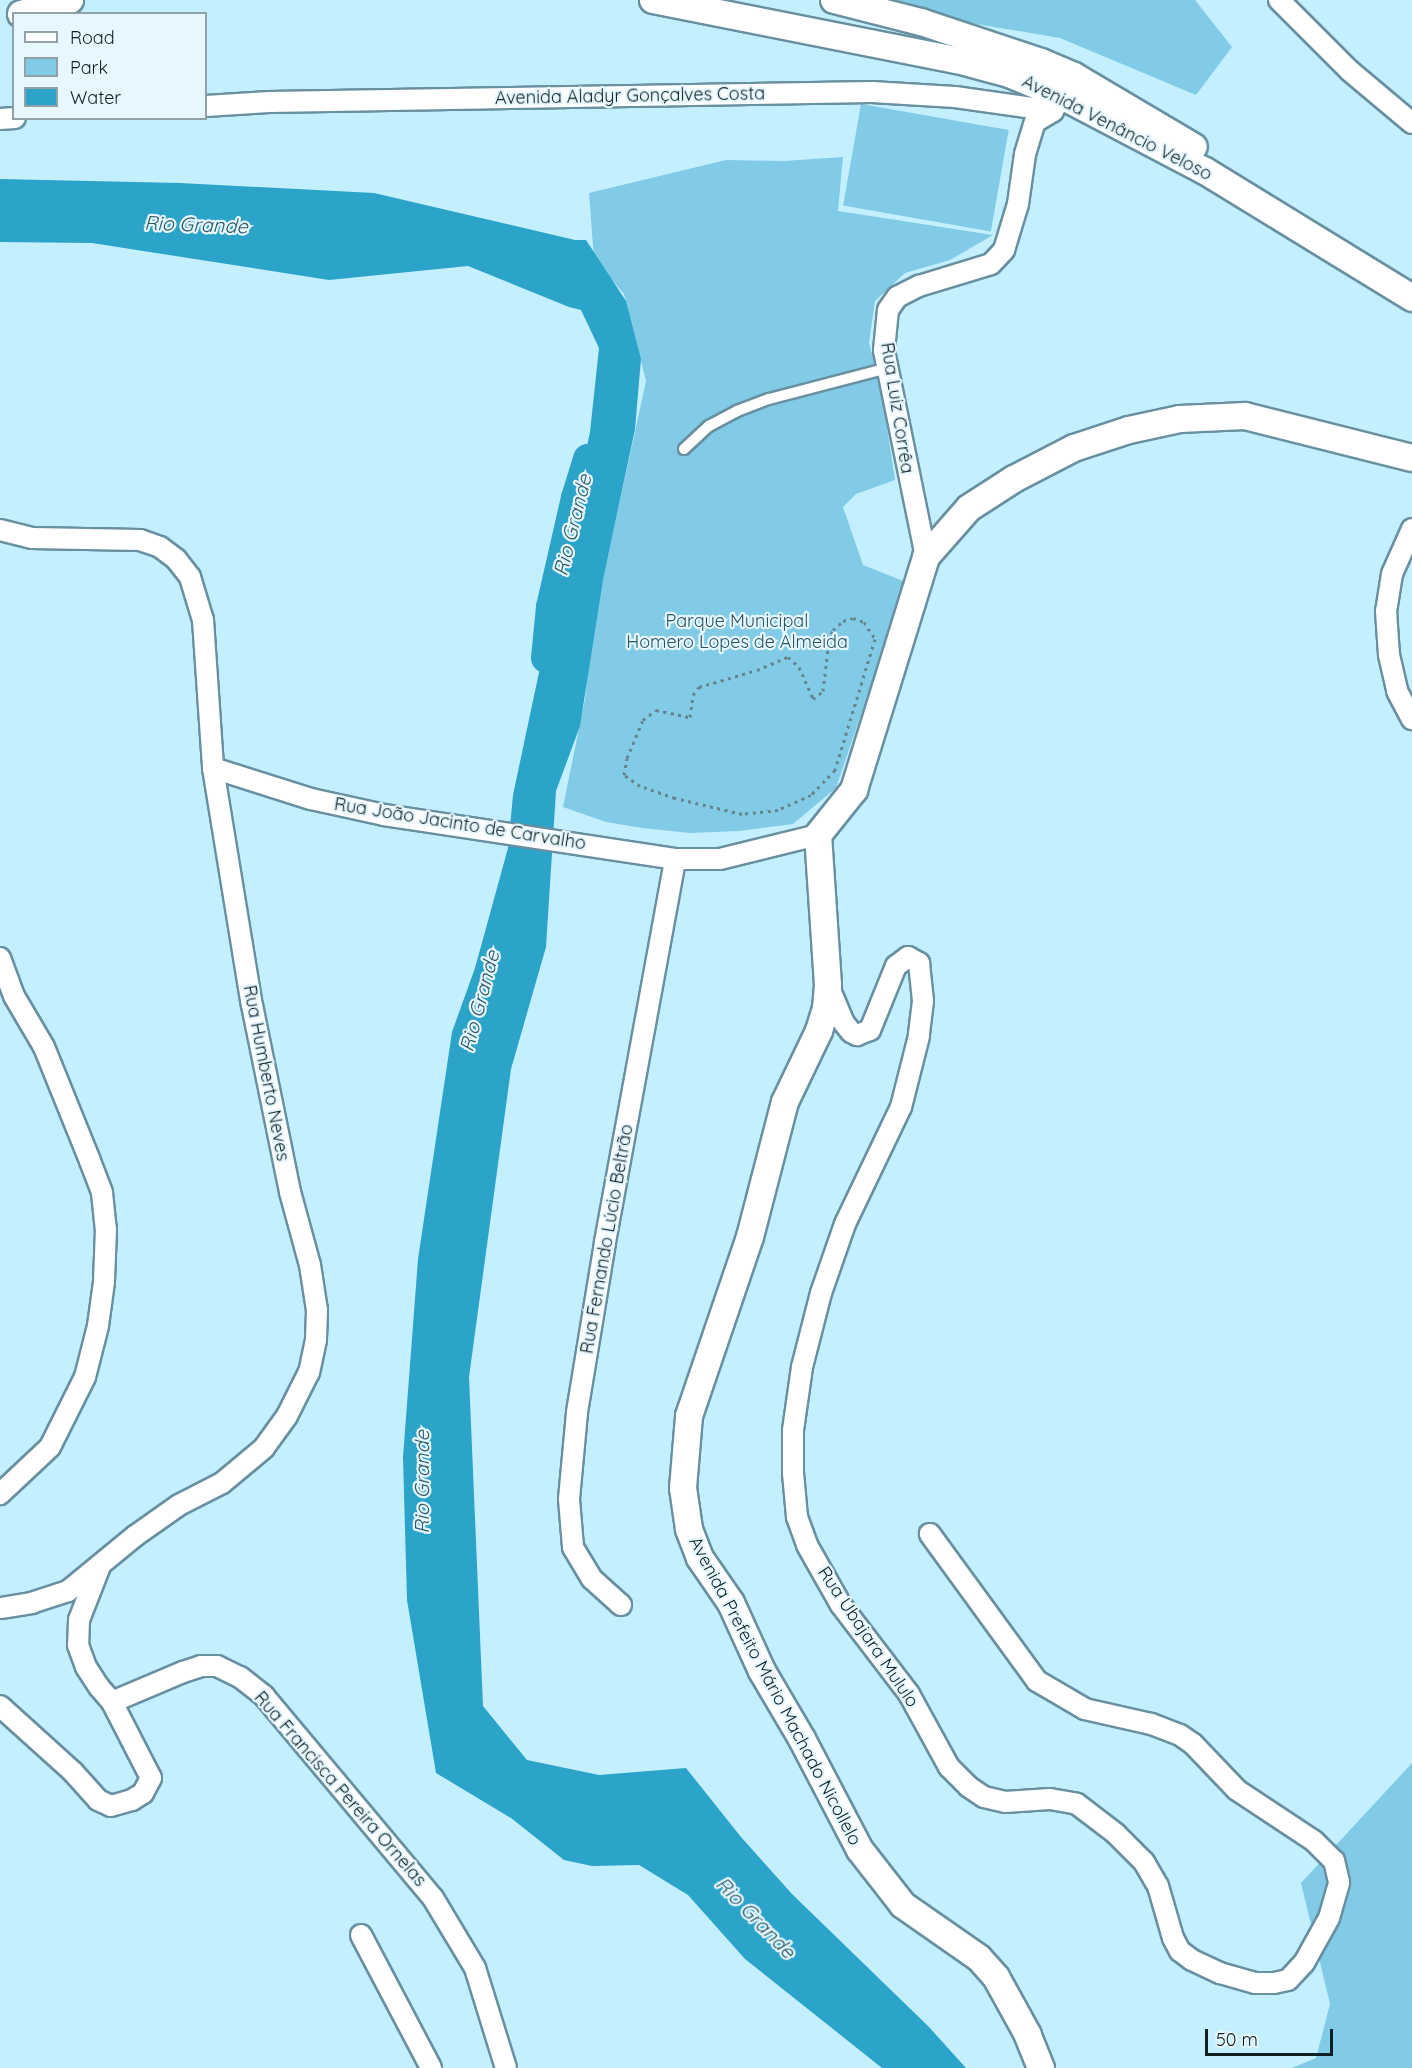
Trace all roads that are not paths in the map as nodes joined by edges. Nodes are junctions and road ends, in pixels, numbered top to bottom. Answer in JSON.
{"nodes":[{"id":1,"x":70,"y":0,"type":"edge"},
{"id":2,"x":653,"y":0,"type":"edge"},
{"id":3,"x":834,"y":0,"type":"edge"},
{"id":4,"x":1279,"y":0,"type":"edge"},
{"id":5,"x":724,"y":7,"type":"edge"},
{"id":6,"x":28,"y":12,"type":"edge"},
{"id":7,"x":1060,"y":93,"type":"junction"},
{"id":8,"x":207,"y":106,"type":"edge"},
{"id":9,"x":1412,"y":123,"type":"edge"},
{"id":10,"x":1412,"y":285,"type":"edge"},
{"id":11,"x":1412,"y":298,"type":"edge"},
{"id":12,"x":888,"y":368,"type":"junction"},
{"id":13,"x":684,"y":448,"type":"dead end"},
{"id":14,"x":1412,"y":458,"type":"edge"},
{"id":15,"x":1412,"y":529,"type":"edge"},
{"id":16,"x":0,"y":530,"type":"edge"},
{"id":17,"x":926,"y":557,"type":"junction"},
{"id":18,"x":1412,"y":719,"type":"edge"},
{"id":19,"x":213,"y":768,"type":"junction"},
{"id":20,"x":818,"y":835,"type":"junction"},
{"id":21,"x":675,"y":859,"type":"junction"},
{"id":22,"x":0,"y":958,"type":"edge"},
{"id":23,"x":828,"y":985,"type":"junction"},
{"id":24,"x":7,"y":994,"type":"edge"},
{"id":25,"x":0,"y":1494,"type":"edge"},
{"id":26,"x":930,"y":1534,"type":"dead end"},
{"id":27,"x":100,"y":1566,"type":"junction"},
{"id":28,"x":621,"y":1605,"type":"dead end"},
{"id":29,"x":0,"y":1608,"type":"edge"},
{"id":30,"x":112,"y":1702,"type":"junction"},
{"id":31,"x":0,"y":1706,"type":"edge"},
{"id":32,"x":361,"y":1935,"type":"dead end"},
{"id":33,"x":431,"y":2068,"type":"edge"},
{"id":34,"x":506,"y":2068,"type":"edge"},
{"id":35,"x":1041,"y":2068,"type":"edge"}],
"edges":[{"from":1,"to":6,"type":"street"},
{"from":2,"to":5,"type":"street","name":"Avenida Venâncio Veloso"},
{"from":3,"to":7,"type":"street","name":"Avenida Venâncio Veloso"},
{"from":4,"to":9,"type":"street"},
{"from":5,"to":7,"type":"street","name":"Avenida Venâncio Veloso"},
{"from":7,"to":8,"type":"street","name":"Avenida Aladyr Gonçalves Costa"},
{"from":7,"to":10,"type":"street","name":"Avenida Venâncio Veloso"},
{"from":7,"to":11,"type":"street","name":"Avenida Venâncio Veloso"},
{"from":7,"to":12,"type":"street","name":"Rua Luiz Corrêa"},
{"from":12,"to":13,"type":"lane"},
{"from":12,"to":17,"type":"street","name":"Rua Luiz Corrêa"},
{"from":14,"to":17,"type":"street"},
{"from":15,"to":18,"type":"street"},
{"from":16,"to":19,"type":"street","name":"Rua Humberto Neves"},
{"from":17,"to":20,"type":"street"},
{"from":19,"to":21,"type":"street","name":"Rua João Jacinto de Carvalho"},
{"from":19,"to":27,"type":"street","name":"Rua Humberto Neves"},
{"from":20,"to":21,"type":"street","name":"Rua João Jacinto de Carvalho"},
{"from":20,"to":23,"type":"street","name":"Avenida Prefeito Mário Machado Nicollelo"},
{"from":21,"to":28,"type":"street","name":"Rua Fernando Lúcio Beltrão"},
{"from":22,"to":24,"type":"street"},
{"from":23,"to":26,"type":"street","name":"Rua Ubajara Mululo"},
{"from":23,"to":35,"type":"street","name":"Avenida Prefeito Mário Machado Nicollelo"},
{"from":24,"to":25,"type":"street"},
{"from":27,"to":29,"type":"street","name":"Rua Humberto Neves"},
{"from":27,"to":30,"type":"street"},
{"from":30,"to":31,"type":"street"},
{"from":30,"to":34,"type":"street","name":"Rua Francisca Pereira Ornelas"},
{"from":32,"to":33,"type":"street"}]}
